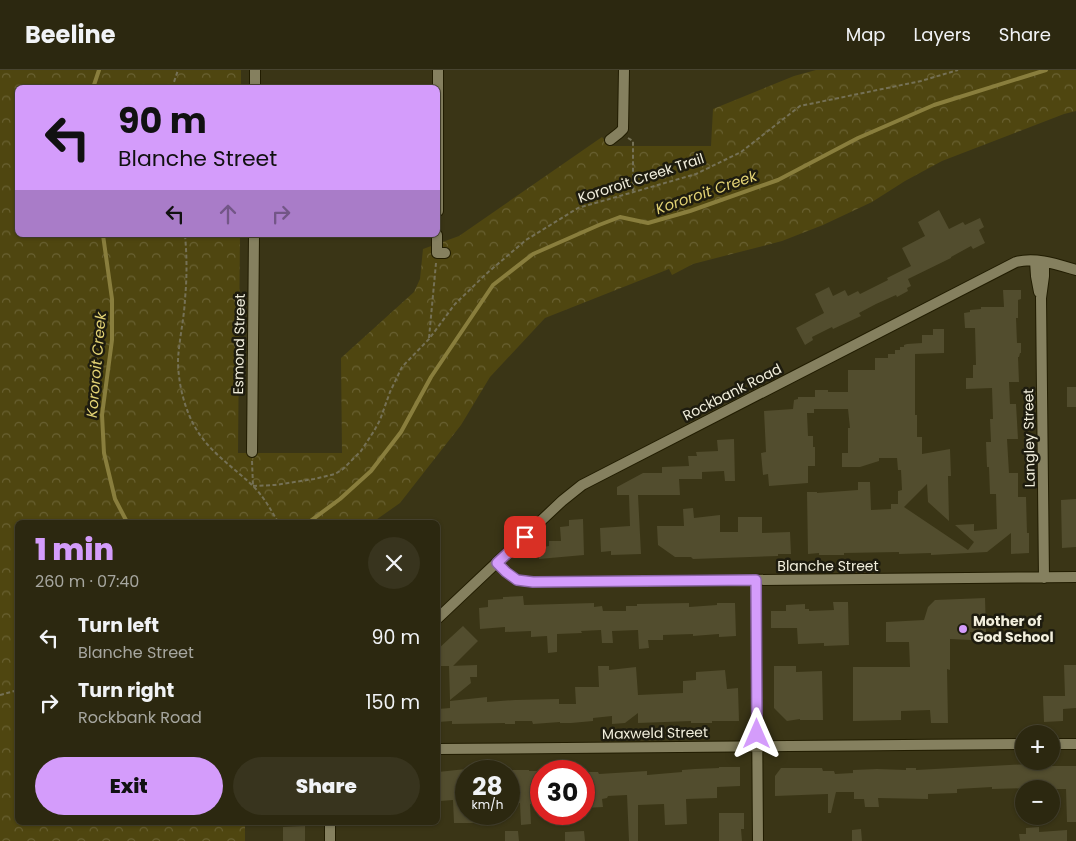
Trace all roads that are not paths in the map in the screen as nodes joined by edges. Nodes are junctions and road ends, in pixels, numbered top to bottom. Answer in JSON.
{"nodes":[{"id":1,"x":255,"y":70,"type":"edge"},
{"id":2,"x":438,"y":70,"type":"edge"},
{"id":3,"x":624,"y":70,"type":"edge"},
{"id":4,"x":255,"y":85,"type":"edge"},
{"id":5,"x":438,"y":85,"type":"edge"},
{"id":6,"x":610,"y":140,"type":"dead end"},
{"id":7,"x":254,"y":237,"type":"edge"},
{"id":8,"x":437,"y":237,"type":"edge"},
{"id":9,"x":441,"y":253,"type":"road end"},
{"id":10,"x":1040,"y":261,"type":"junction"},
{"id":11,"x":1076,"y":270,"type":"edge"},
{"id":12,"x":252,"y":452,"type":"road end"},
{"id":13,"x":497,"y":563,"type":"junction"},
{"id":14,"x":1044,"y":578,"type":"junction"},
{"id":15,"x":1076,"y":578,"type":"edge"},
{"id":16,"x":756,"y":580,"type":"junction"},
{"id":17,"x":440,"y":616,"type":"edge"},
{"id":18,"x":1015,"y":744,"type":"edge"},
{"id":19,"x":1060,"y":744,"type":"edge"},
{"id":20,"x":1076,"y":744,"type":"edge"},
{"id":21,"x":758,"y":746,"type":"junction"},
{"id":22,"x":440,"y":749,"type":"edge"},
{"id":23,"x":330,"y":825,"type":"edge"},
{"id":24,"x":330,"y":841,"type":"edge"},
{"id":25,"x":758,"y":841,"type":"edge"}],
"edges":[{"from":1,"to":4,"type":"street"},
{"from":2,"to":5,"type":"street"},
{"from":3,"to":6,"type":"street"},
{"from":7,"to":12,"type":"street","name":"Esmond Street"},
{"from":8,"to":9,"type":"street"},
{"from":10,"to":11,"type":"street","name":"Rockbank Road"},
{"from":10,"to":13,"type":"street","name":"Rockbank Road"},
{"from":10,"to":14,"type":"street","name":"Langley Street"},
{"from":13,"to":16,"type":"street","name":"Blanche Street"},
{"from":13,"to":17,"type":"street","name":"Rockbank Road"},
{"from":14,"to":15,"type":"street","name":"Blanche Street"},
{"from":14,"to":16,"type":"street","name":"Blanche Street"},
{"from":16,"to":21,"type":"street"},
{"from":18,"to":21,"type":"street","name":"Maxweld Street"},
{"from":19,"to":20,"type":"street"},
{"from":21,"to":22,"type":"street","name":"Maxweld Street"},
{"from":21,"to":25,"type":"street"},
{"from":23,"to":24,"type":"street"}]}
